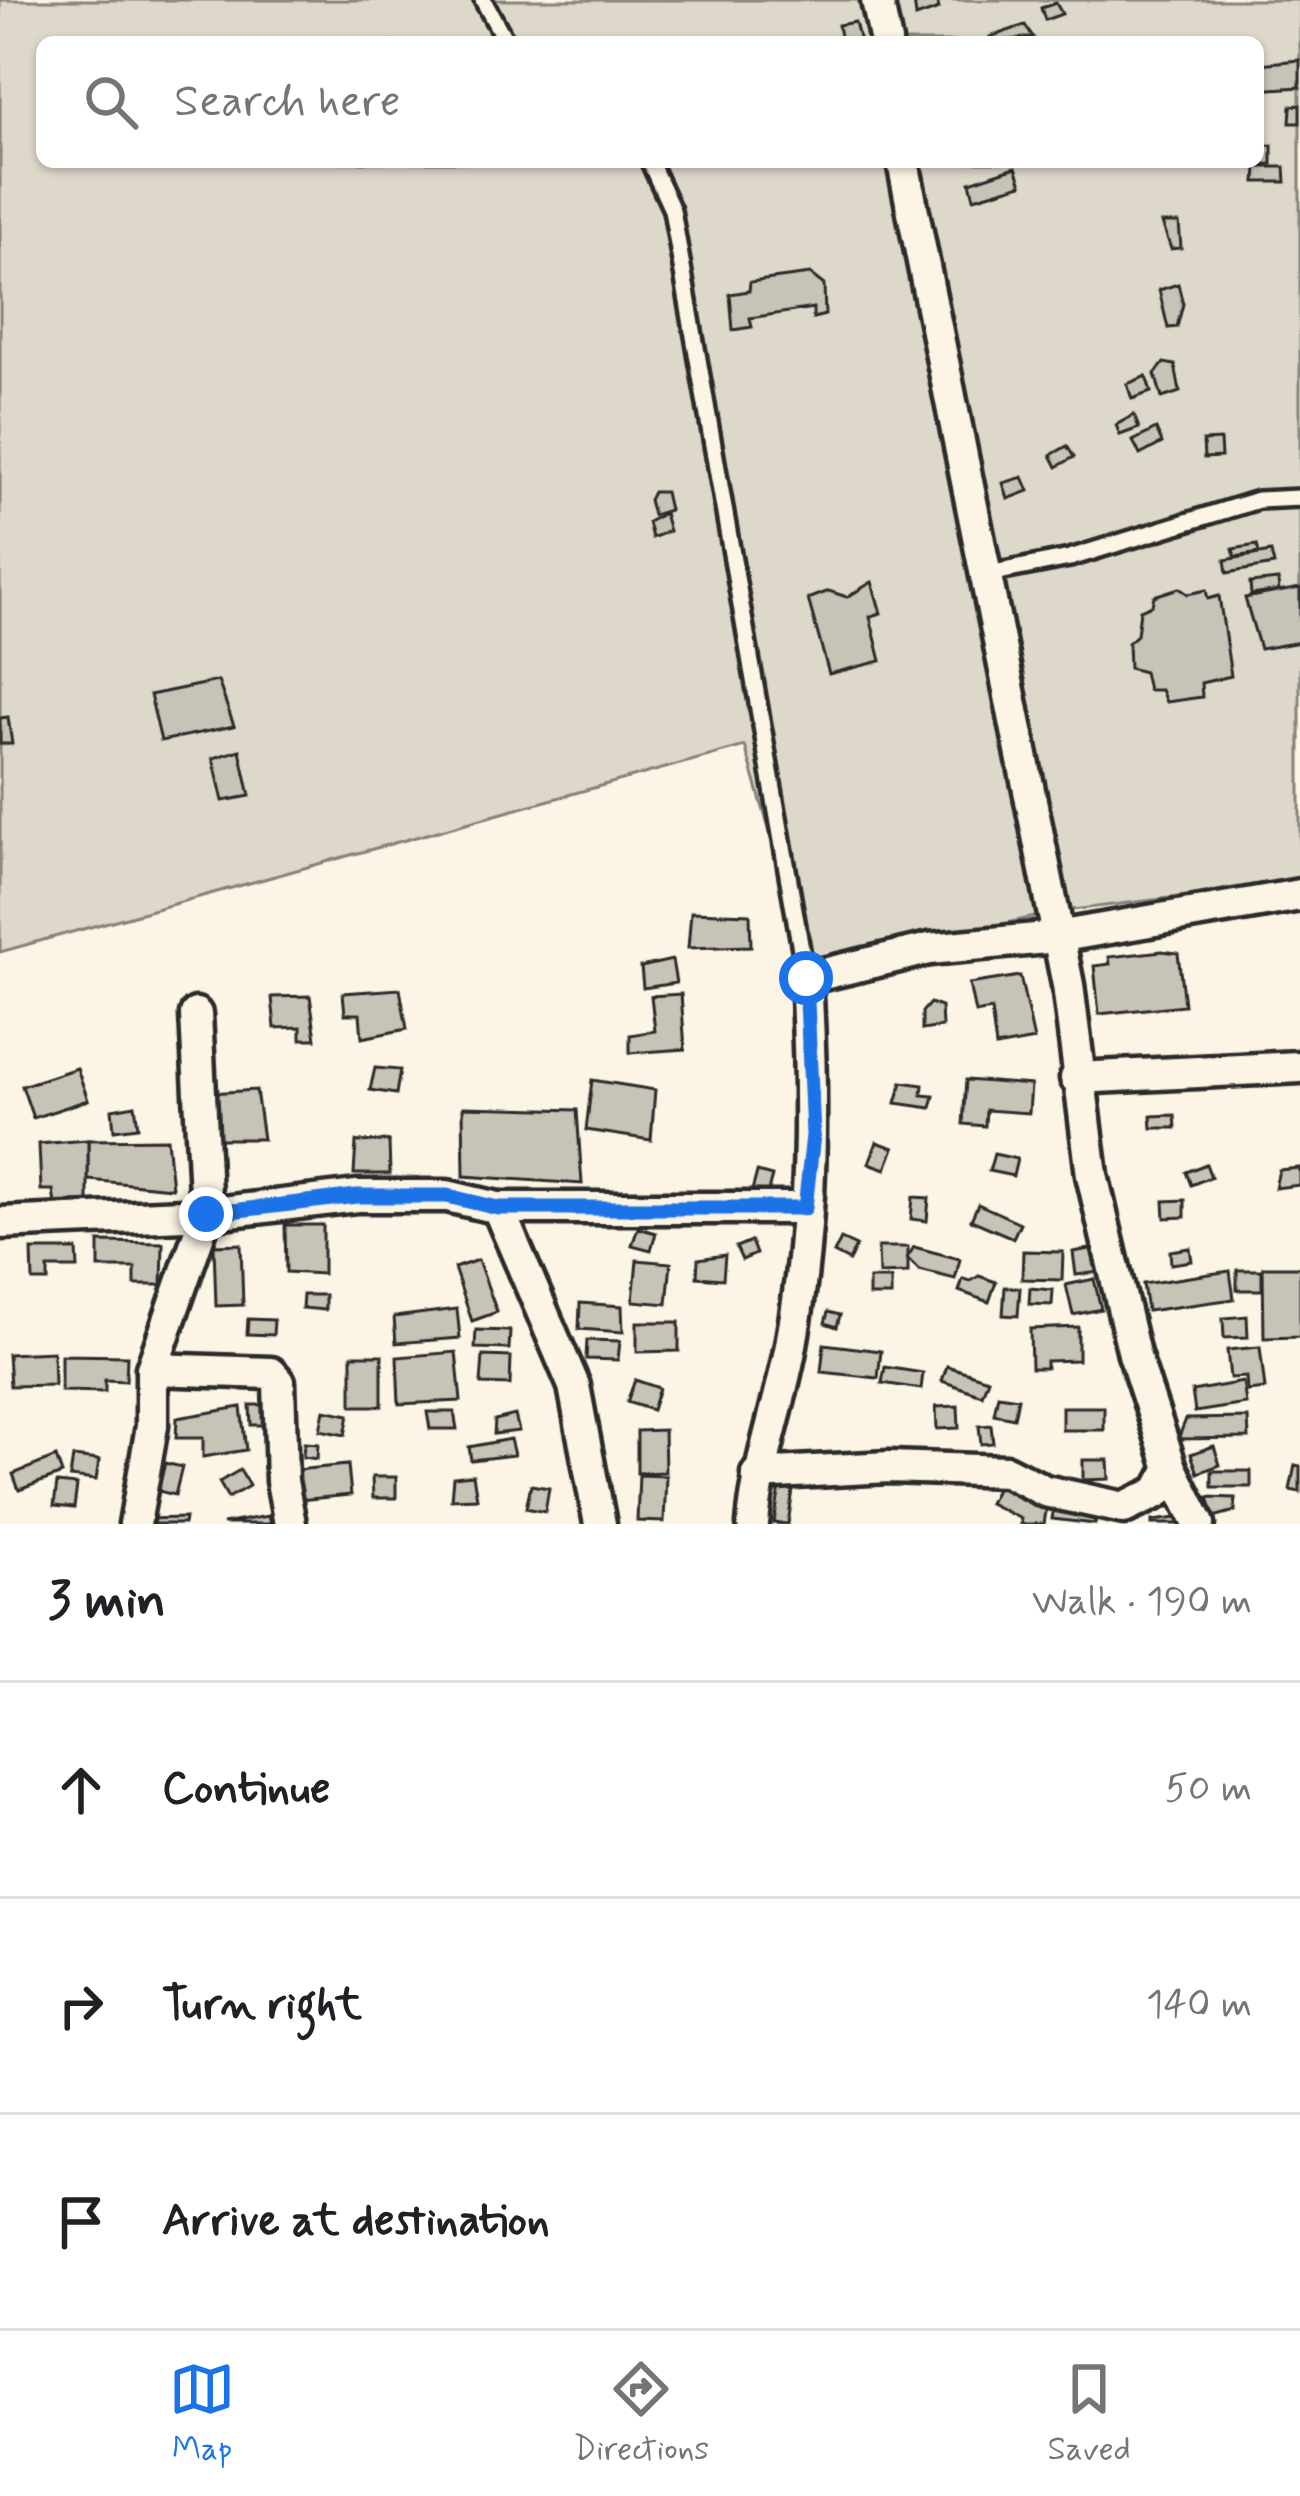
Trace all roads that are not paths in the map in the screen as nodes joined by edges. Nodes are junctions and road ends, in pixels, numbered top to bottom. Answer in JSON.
{"nodes":[{"id":1,"x":483,"y":0,"type":"edge"},
{"id":2,"x":877,"y":0,"type":"edge"},
{"id":3,"x":503,"y":36,"type":"edge"},
{"id":4,"x":885,"y":36,"type":"edge"},
{"id":5,"x":653,"y":168,"type":"edge"},
{"id":6,"x":904,"y":168,"type":"edge"},
{"id":7,"x":1300,"y":498,"type":"edge"},
{"id":8,"x":983,"y":574,"type":"junction"},
{"id":9,"x":1300,"y":895,"type":"edge"},
{"id":10,"x":1057,"y":938,"type":"junction"},
{"id":11,"x":806,"y":978,"type":"junction"},
{"id":12,"x":196,"y":1014,"type":"dead end"},
{"id":13,"x":1300,"y":1067,"type":"edge"},
{"id":14,"x":1076,"y":1078,"type":"junction"},
{"id":15,"x":498,"y":1208,"type":"junction"},
{"id":16,"x":805,"y":1208,"type":"junction"},
{"id":17,"x":206,"y":1214,"type":"junction"},
{"id":18,"x":0,"y":1223,"type":"edge"},
{"id":19,"x":152,"y":1369,"type":"junction"},
{"id":20,"x":1171,"y":1468,"type":"junction"},
{"id":21,"x":758,"y":1474,"type":"junction"},
{"id":22,"x":135,"y":1524,"type":"edge"},
{"id":23,"x":290,"y":1524,"type":"edge"},
{"id":24,"x":600,"y":1524,"type":"edge"},
{"id":25,"x":753,"y":1524,"type":"edge"},
{"id":26,"x":1199,"y":1524,"type":"edge"}],
"edges":[{"from":1,"to":3,"type":"lane"},
{"from":2,"to":4,"type":"street"},
{"from":5,"to":11,"type":"lane"},
{"from":6,"to":8,"type":"street"},
{"from":7,"to":8,"type":"lane"},
{"from":8,"to":10,"type":"street"},
{"from":9,"to":10,"type":"street"},
{"from":10,"to":11,"type":"street"},
{"from":10,"to":14,"type":"street"},
{"from":11,"to":16,"type":"street"},
{"from":12,"to":17,"type":"street"},
{"from":13,"to":14,"type":"street"},
{"from":14,"to":20,"type":"street"},
{"from":15,"to":16,"type":"street"},
{"from":15,"to":17,"type":"street"},
{"from":15,"to":24,"type":"street"},
{"from":16,"to":21,"type":"street"},
{"from":17,"to":18,"type":"street"},
{"from":17,"to":19,"type":"street"},
{"from":19,"to":22,"type":"street"},
{"from":19,"to":23,"type":"street"},
{"from":20,"to":21,"type":"street"},
{"from":20,"to":26,"type":"street"},
{"from":21,"to":25,"type":"street"}]}
